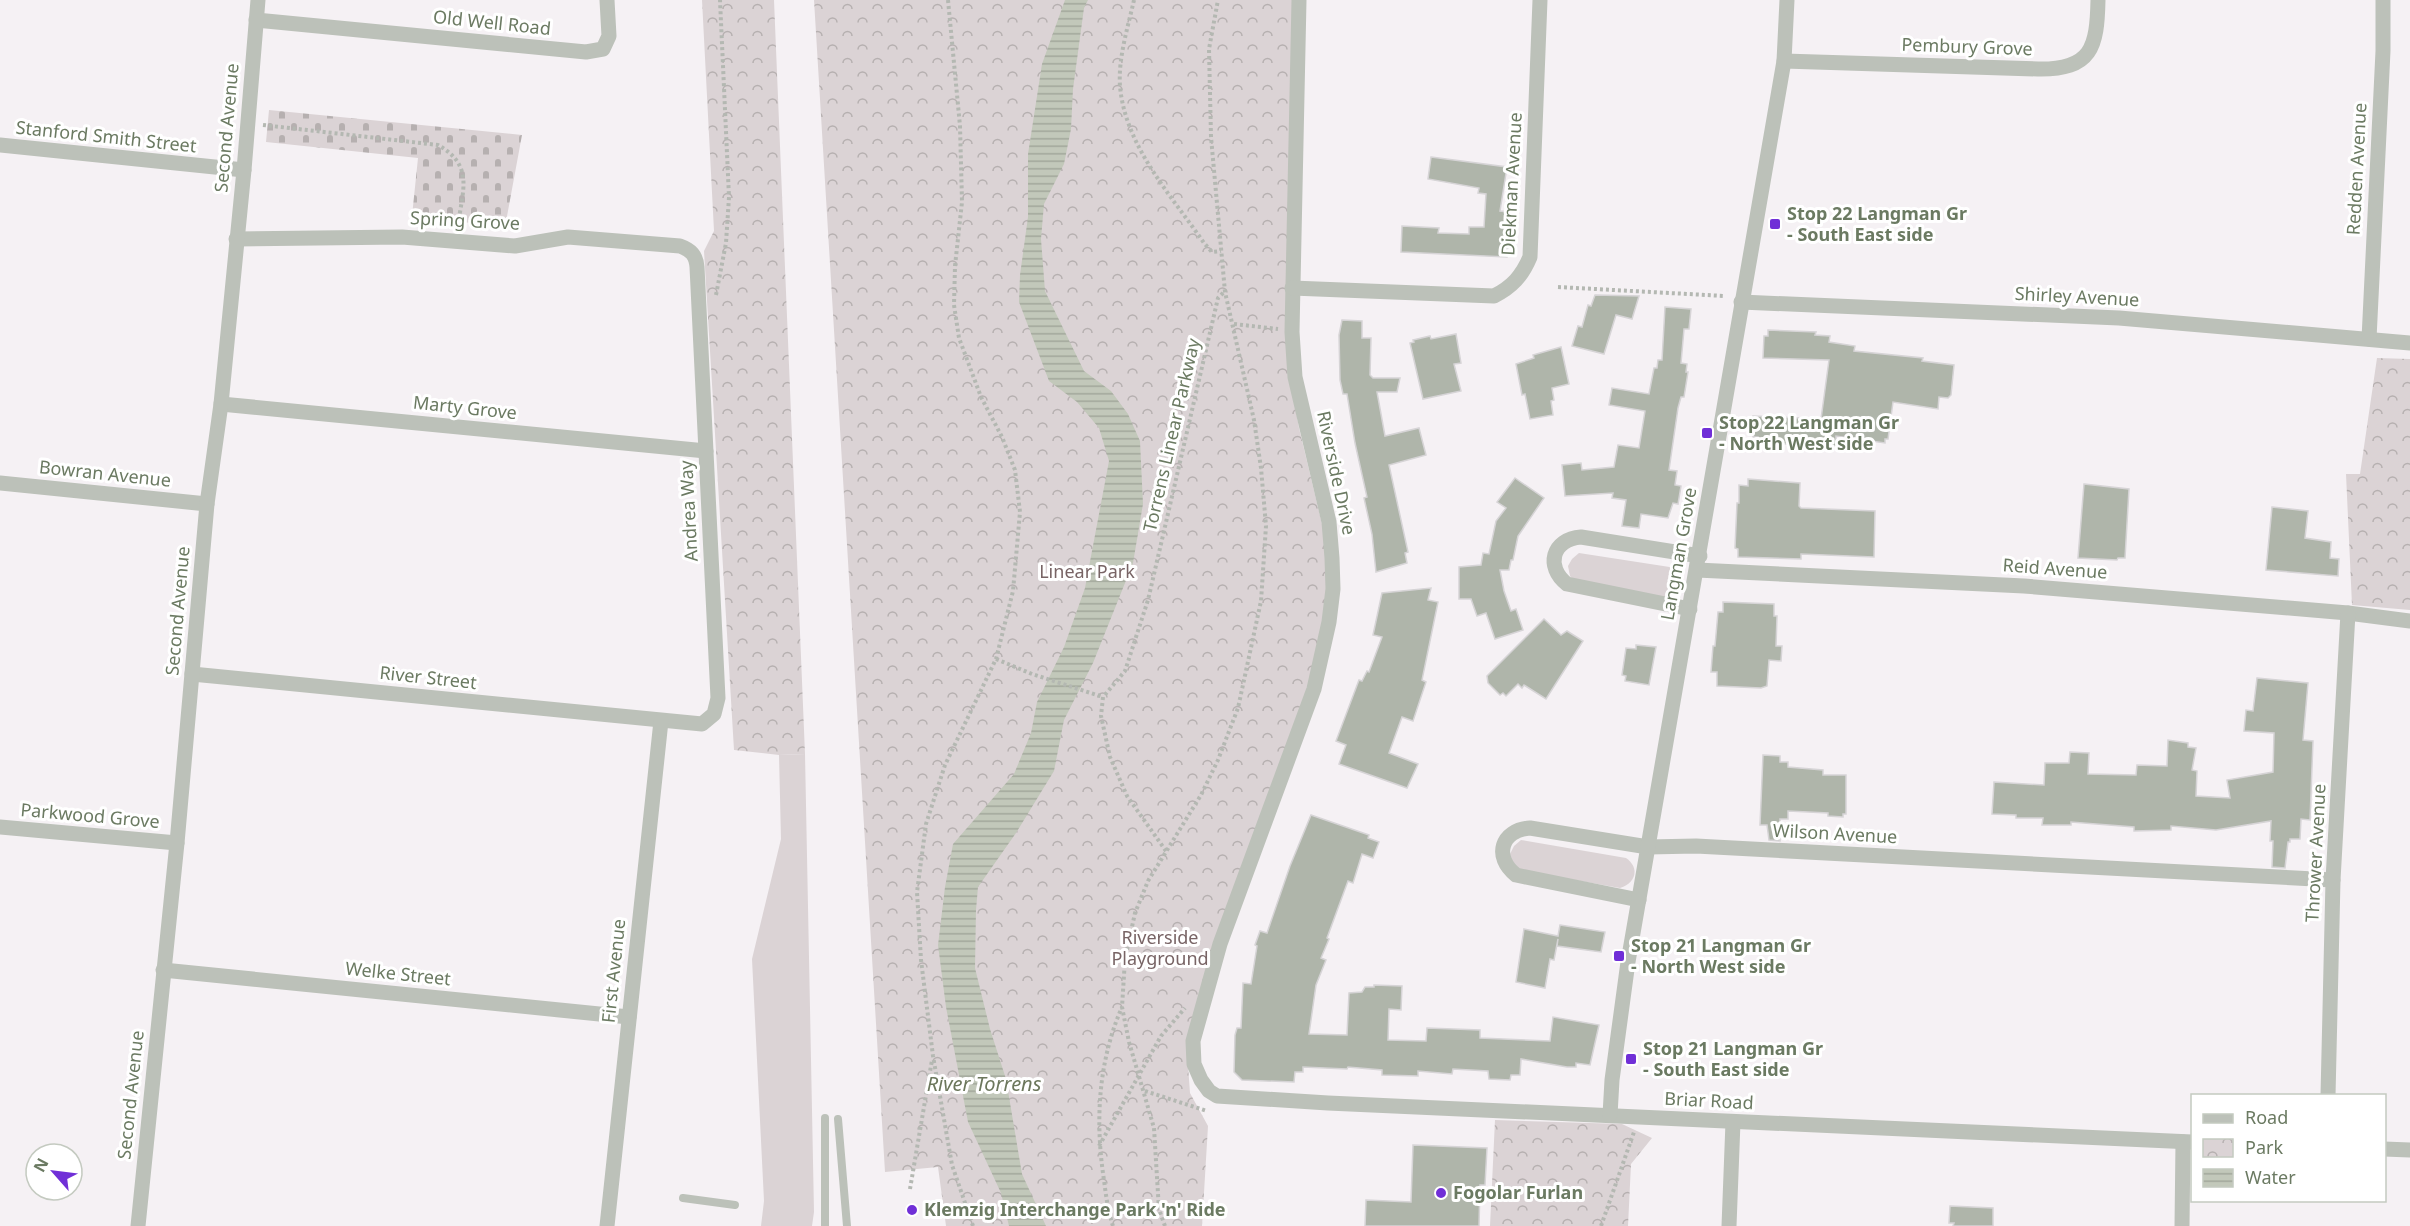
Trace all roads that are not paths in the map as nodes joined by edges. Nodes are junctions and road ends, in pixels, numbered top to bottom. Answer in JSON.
{"nodes":[{"id":1,"x":258,"y":0,"type":"edge"},
{"id":2,"x":607,"y":0,"type":"edge"},
{"id":3,"x":1299,"y":0,"type":"edge"},
{"id":4,"x":1540,"y":0,"type":"edge"},
{"id":5,"x":1787,"y":0,"type":"edge"},
{"id":6,"x":2098,"y":0,"type":"edge"},
{"id":7,"x":2383,"y":0,"type":"edge"},
{"id":8,"x":256,"y":20,"type":"junction"},
{"id":9,"x":1784,"y":61,"type":"junction"},
{"id":10,"x":0,"y":145,"type":"edge"},
{"id":11,"x":244,"y":170,"type":"junction"},
{"id":12,"x":236,"y":239,"type":"junction"},
{"id":13,"x":690,"y":250,"type":"joint"},
{"id":14,"x":1292,"y":288,"type":"junction"},
{"id":15,"x":1741,"y":302,"type":"junction"},
{"id":16,"x":2369,"y":339,"type":"junction"},
{"id":17,"x":2410,"y":343,"type":"edge"},
{"id":18,"x":221,"y":404,"type":"junction"},
{"id":19,"x":706,"y":451,"type":"junction"},
{"id":20,"x":0,"y":483,"type":"edge"},
{"id":21,"x":207,"y":504,"type":"junction"},
{"id":22,"x":1698,"y":563,"type":"junction"},
{"id":23,"x":1690,"y":609,"type":"junction"},
{"id":24,"x":2348,"y":613,"type":"junction"},
{"id":25,"x":2410,"y":621,"type":"edge"},
{"id":26,"x":192,"y":674,"type":"junction"},
{"id":27,"x":661,"y":721,"type":"junction"},
{"id":28,"x":0,"y":827,"type":"edge"},
{"id":29,"x":177,"y":843,"type":"junction"},
{"id":30,"x":1648,"y":847,"type":"junction"},
{"id":31,"x":2333,"y":880,"type":"junction"},
{"id":32,"x":1638,"y":900,"type":"junction"},
{"id":33,"x":163,"y":970,"type":"junction"},
{"id":34,"x":629,"y":1017,"type":"junction"},
{"id":35,"x":2328,"y":1094,"type":"edge"},
{"id":36,"x":1224,"y":1098,"type":"joint"},
{"id":37,"x":1610,"y":1115,"type":"junction"},
{"id":38,"x":825,"y":1119,"type":"dead end"},
{"id":39,"x":838,"y":1119,"type":"dead end"},
{"id":40,"x":1733,"y":1122,"type":"junction"},
{"id":41,"x":2188,"y":1142,"type":"edge"},
{"id":42,"x":2386,"y":1149,"type":"edge"},
{"id":43,"x":2410,"y":1150,"type":"edge"},
{"id":44,"x":683,"y":1198,"type":"dead end"},
{"id":45,"x":735,"y":1205,"type":"dead end"},
{"id":46,"x":138,"y":1226,"type":"edge"},
{"id":47,"x":607,"y":1226,"type":"edge"},
{"id":48,"x":824,"y":1226,"type":"edge"},
{"id":49,"x":847,"y":1226,"type":"edge"},
{"id":50,"x":1729,"y":1226,"type":"edge"},
{"id":51,"x":2182,"y":1226,"type":"edge"}],
"edges":[{"from":1,"to":8,"type":"street","name":"Second Avenue"},
{"from":2,"to":8,"type":"street","name":"Old Well Road"},
{"from":3,"to":14,"type":"street","name":"Riverside Drive"},
{"from":4,"to":14,"type":"street","name":"Diekman Avenue"},
{"from":5,"to":9,"type":"street","name":"Langman Grove"},
{"from":6,"to":9,"type":"street","name":"Pembury Grove"},
{"from":7,"to":16,"type":"street","name":"Redden Avenue"},
{"from":8,"to":11,"type":"street","name":"Second Avenue"},
{"from":9,"to":15,"type":"street","name":"Langman Grove"},
{"from":10,"to":11,"type":"street","name":"Stanford Smith Street"},
{"from":11,"to":12,"type":"street","name":"Second Avenue"},
{"from":12,"to":13,"type":"street","name":"Spring Grove"},
{"from":12,"to":18,"type":"street","name":"Second Avenue"},
{"from":13,"to":19,"type":"street","name":"Andrea Way"},
{"from":14,"to":36,"type":"street","name":"Riverside Drive"},
{"from":15,"to":16,"type":"street","name":"Shirley Avenue"},
{"from":15,"to":22,"type":"street","name":"Langman Grove"},
{"from":16,"to":17,"type":"street","name":"Shirley Avenue"},
{"from":18,"to":19,"type":"street","name":"Marty Grove"},
{"from":18,"to":21,"type":"street","name":"Second Avenue"},
{"from":19,"to":27,"type":"street","name":"Andrea Way"},
{"from":20,"to":21,"type":"street","name":"Bowran Avenue"},
{"from":21,"to":26,"type":"street","name":"Second Avenue"},
{"from":22,"to":23,"type":"street","name":"Langman Grove"},
{"from":22,"to":23,"type":"street","name":"Reid Avenue"},
{"from":22,"to":24,"type":"street","name":"Reid Avenue"},
{"from":23,"to":30,"type":"street","name":"Langman Grove"},
{"from":24,"to":25,"type":"street","name":"Reid Avenue"},
{"from":24,"to":31,"type":"street","name":"Thrower Avenue"},
{"from":26,"to":27,"type":"street","name":"River Street"},
{"from":26,"to":29,"type":"street","name":"Second Avenue"},
{"from":27,"to":34,"type":"street","name":"First Avenue"},
{"from":28,"to":29,"type":"street","name":"Parkwood Grove"},
{"from":29,"to":33,"type":"street","name":"Second Avenue"},
{"from":30,"to":31,"type":"street","name":"Wilson Avenue"},
{"from":30,"to":32,"type":"street","name":"Langman Grove"},
{"from":30,"to":32,"type":"street","name":"Wilson Avenue"},
{"from":31,"to":35,"type":"street","name":"Thrower Avenue"},
{"from":32,"to":37,"type":"street","name":"Langman Grove"},
{"from":33,"to":34,"type":"street","name":"Welke Street"},
{"from":33,"to":46,"type":"street","name":"Second Avenue"},
{"from":34,"to":47,"type":"street","name":"First Avenue"},
{"from":36,"to":37,"type":"street","name":"Briar Road"},
{"from":37,"to":40,"type":"street","name":"Briar Road"},
{"from":38,"to":48,"type":"lane"},
{"from":39,"to":49,"type":"lane"},
{"from":40,"to":41,"type":"street","name":"Briar Road"},
{"from":40,"to":50,"type":"street"},
{"from":41,"to":51,"type":"street"},
{"from":42,"to":43,"type":"street"},
{"from":44,"to":45,"type":"lane"}]}
